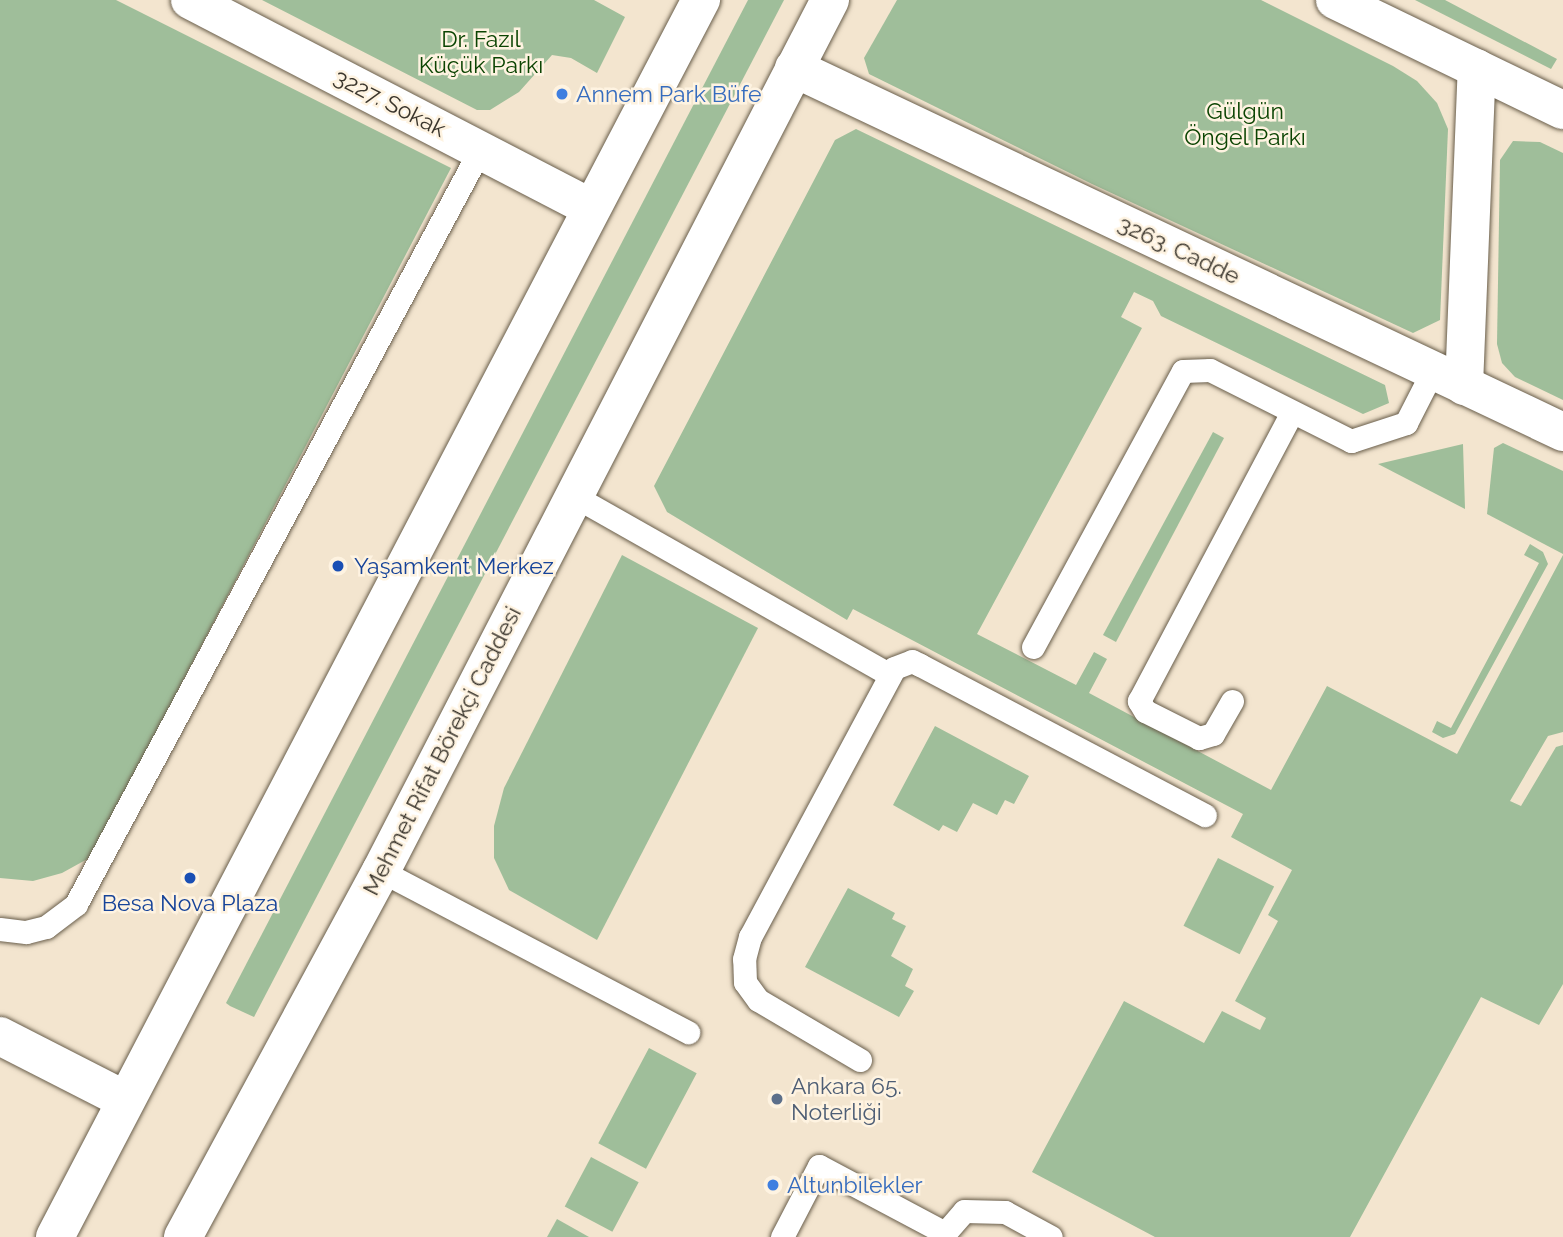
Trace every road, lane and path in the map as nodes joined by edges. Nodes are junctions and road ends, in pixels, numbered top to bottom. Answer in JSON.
{"nodes":[{"id":1,"x":190,"y":0,"type":"edge"},
{"id":2,"x":701,"y":0,"type":"edge"},
{"id":3,"x":830,"y":0,"type":"edge"},
{"id":4,"x":1335,"y":0,"type":"edge"},
{"id":5,"x":794,"y":68,"type":"junction"},
{"id":6,"x":1477,"y":68,"type":"junction"},
{"id":7,"x":1563,"y":110,"type":"edge"},
{"id":8,"x":480,"y":150,"type":"junction"},
{"id":9,"x":590,"y":207,"type":"junction"},
{"id":10,"x":1449,"y":378,"type":"junction"},
{"id":11,"x":1292,"y":412,"type":"junction"},
{"id":12,"x":1563,"y":432,"type":"edge"},
{"id":13,"x":574,"y":496,"type":"junction"},
{"id":14,"x":1033,"y":647,"type":"dead end"},
{"id":15,"x":890,"y":675,"type":"junction"},
{"id":16,"x":1232,"y":701,"type":"dead end"},
{"id":17,"x":1205,"y":815,"type":"dead end"},
{"id":18,"x":381,"y":872,"type":"junction"},
{"id":19,"x":0,"y":929,"type":"edge"},
{"id":20,"x":688,"y":1032,"type":"dead end"},
{"id":21,"x":0,"y":1036,"type":"edge"},
{"id":22,"x":860,"y":1060,"type":"dead end"},
{"id":23,"x":125,"y":1100,"type":"junction"},
{"id":24,"x":55,"y":1237,"type":"edge"},
{"id":25,"x":183,"y":1237,"type":"edge"},
{"id":26,"x":782,"y":1237,"type":"edge"},
{"id":27,"x":1051,"y":1237,"type":"edge"}],
"edges":[{"from":1,"to":8,"type":"main road","name":"3227. Sokak"},
{"from":2,"to":9,"type":"main road"},
{"from":3,"to":5,"type":"main road","name":"Mehmet Rifat Börekçi Caddesi"},
{"from":4,"to":6,"type":"main road"},
{"from":5,"to":10,"type":"main road","name":"3263. Cadde"},
{"from":5,"to":13,"type":"main road","name":"Mehmet Rifat Börekçi Caddesi"},
{"from":6,"to":7,"type":"main road"},
{"from":6,"to":10,"type":"main road"},
{"from":8,"to":9,"type":"main road","name":"3227. Sokak"},
{"from":8,"to":19,"type":"lane"},
{"from":9,"to":23,"type":"main road"},
{"from":10,"to":11,"type":"lane"},
{"from":10,"to":12,"type":"main road","name":"3263. Cadde"},
{"from":11,"to":14,"type":"lane"},
{"from":11,"to":16,"type":"lane"},
{"from":13,"to":15,"type":"lane"},
{"from":13,"to":18,"type":"main road","name":"Mehmet Rifat Börekçi Caddesi"},
{"from":15,"to":17,"type":"lane"},
{"from":15,"to":22,"type":"lane"},
{"from":18,"to":20,"type":"lane"},
{"from":18,"to":25,"type":"main road","name":"Mehmet Rifat Börekçi Caddesi"},
{"from":21,"to":23,"type":"main road"},
{"from":23,"to":24,"type":"main road"},
{"from":26,"to":27,"type":"lane"}]}
